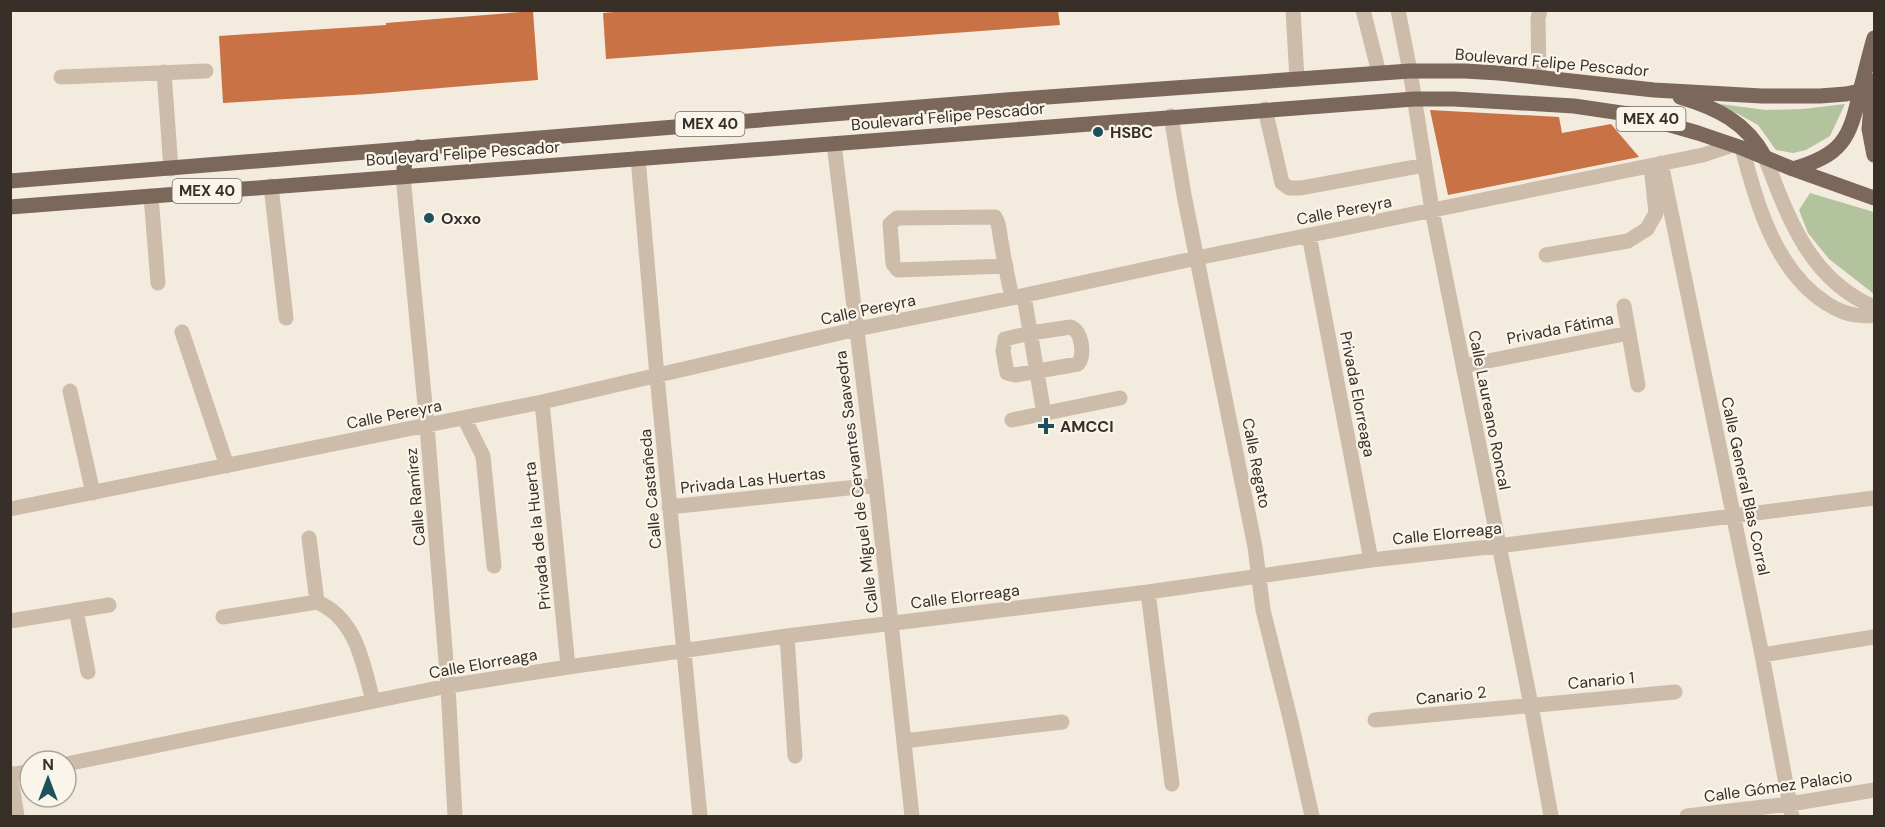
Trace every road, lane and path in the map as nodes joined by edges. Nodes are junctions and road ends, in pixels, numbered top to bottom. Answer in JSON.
{"nodes":[{"id":1,"x":1293,"y":10,"type":"edge"},
{"id":2,"x":1363,"y":10,"type":"edge"},
{"id":3,"x":1398,"y":10,"type":"edge"},
{"id":4,"x":1539,"y":10,"type":"edge"},
{"id":5,"x":1875,"y":38,"type":"edge"},
{"id":6,"x":1875,"y":65,"type":"edge"},
{"id":7,"x":206,"y":70,"type":"dead end"},
{"id":8,"x":1410,"y":71,"type":"junction"},
{"id":9,"x":164,"y":72,"type":"junction"},
{"id":10,"x":1379,"y":74,"type":"junction"},
{"id":11,"x":1539,"y":76,"type":"junction"},
{"id":12,"x":61,"y":77,"type":"dead end"},
{"id":13,"x":1297,"y":79,"type":"junction"},
{"id":14,"x":1869,"y":89,"type":"edge"},
{"id":15,"x":1654,"y":90,"type":"junction"},
{"id":16,"x":1414,"y":99,"type":"junction"},
{"id":17,"x":1265,"y":110,"type":"junction"},
{"id":18,"x":1171,"y":116,"type":"junction"},
{"id":19,"x":834,"y":144,"type":"junction"},
{"id":20,"x":1737,"y":146,"type":"junction"},
{"id":21,"x":418,"y":147,"type":"junction"},
{"id":22,"x":1875,"y":155,"type":"edge"},
{"id":23,"x":1765,"y":157,"type":"junction"},
{"id":24,"x":638,"y":158,"type":"junction"},
{"id":25,"x":1425,"y":165,"type":"junction"},
{"id":26,"x":1656,"y":165,"type":"junction"},
{"id":27,"x":171,"y":169,"type":"junction"},
{"id":28,"x":1793,"y":169,"type":"junction"},
{"id":29,"x":403,"y":176,"type":"junction"},
{"id":30,"x":10,"y":181,"type":"edge"},
{"id":31,"x":271,"y":186,"type":"junction"},
{"id":32,"x":151,"y":196,"type":"junction"},
{"id":33,"x":1875,"y":198,"type":"edge"},
{"id":34,"x":10,"y":207,"type":"edge"},
{"id":35,"x":1432,"y":210,"type":"junction"},
{"id":36,"x":1309,"y":235,"type":"junction"},
{"id":37,"x":1546,"y":255,"type":"dead end"},
{"id":38,"x":1197,"y":258,"type":"junction"},
{"id":39,"x":1006,"y":266,"type":"junction"},
{"id":40,"x":158,"y":283,"type":"dead end"},
{"id":41,"x":1018,"y":297,"type":"junction"},
{"id":42,"x":1624,"y":306,"type":"dead end"},
{"id":43,"x":1875,"y":307,"type":"edge"},
{"id":44,"x":1875,"y":315,"type":"edge"},
{"id":45,"x":286,"y":318,"type":"dead end"},
{"id":46,"x":857,"y":329,"type":"junction"},
{"id":47,"x":182,"y":332,"type":"dead end"},
{"id":48,"x":1030,"y":333,"type":"junction"},
{"id":49,"x":1629,"y":333,"type":"junction"},
{"id":50,"x":1463,"y":366,"type":"junction"},
{"id":51,"x":1037,"y":372,"type":"junction"},
{"id":52,"x":657,"y":376,"type":"junction"},
{"id":53,"x":1638,"y":385,"type":"dead end"},
{"id":54,"x":70,"y":391,"type":"dead end"},
{"id":55,"x":1120,"y":398,"type":"dead end"},
{"id":56,"x":542,"y":402,"type":"junction"},
{"id":57,"x":1044,"y":414,"type":"junction"},
{"id":58,"x":464,"y":418,"type":"junction"},
{"id":59,"x":1012,"y":420,"type":"dead end"},
{"id":60,"x":428,"y":426,"type":"junction"},
{"id":61,"x":226,"y":466,"type":"junction"},
{"id":62,"x":876,"y":485,"type":"junction"},
{"id":63,"x":93,"y":493,"type":"junction"},
{"id":64,"x":1875,"y":498,"type":"edge"},
{"id":65,"x":669,"y":507,"type":"junction"},
{"id":66,"x":10,"y":509,"type":"edge"},
{"id":67,"x":1734,"y":515,"type":"junction"},
{"id":68,"x":309,"y":538,"type":"dead end"},
{"id":69,"x":1498,"y":546,"type":"junction"},
{"id":70,"x":1371,"y":560,"type":"junction"},
{"id":71,"x":494,"y":566,"type":"dead end"},
{"id":72,"x":1259,"y":575,"type":"junction"},
{"id":73,"x":1149,"y":592,"type":"junction"},
{"id":74,"x":317,"y":602,"type":"junction"},
{"id":75,"x":108,"y":605,"type":"dead end"},
{"id":76,"x":76,"y":610,"type":"junction"},
{"id":77,"x":223,"y":617,"type":"dead end"},
{"id":78,"x":10,"y":621,"type":"edge"},
{"id":79,"x":891,"y":624,"type":"junction"},
{"id":80,"x":787,"y":636,"type":"junction"},
{"id":81,"x":1875,"y":637,"type":"edge"},
{"id":82,"x":683,"y":651,"type":"junction"},
{"id":83,"x":1762,"y":655,"type":"junction"},
{"id":84,"x":568,"y":667,"type":"junction"},
{"id":85,"x":88,"y":672,"type":"dead end"},
{"id":86,"x":448,"y":686,"type":"junction"},
{"id":87,"x":1675,"y":692,"type":"dead end"},
{"id":88,"x":373,"y":701,"type":"junction"},
{"id":89,"x":1531,"y":705,"type":"junction"},
{"id":90,"x":1375,"y":720,"type":"dead end"},
{"id":91,"x":1062,"y":722,"type":"dead end"},
{"id":92,"x":904,"y":741,"type":"junction"},
{"id":93,"x":795,"y":756,"type":"dead end"},
{"id":94,"x":78,"y":762,"type":"edge"},
{"id":95,"x":11,"y":774,"type":"edge"},
{"id":96,"x":1172,"y":784,"type":"dead end"},
{"id":97,"x":1875,"y":790,"type":"edge"},
{"id":98,"x":1791,"y":810,"type":"edge"},
{"id":99,"x":17,"y":816,"type":"edge"},
{"id":100,"x":455,"y":816,"type":"edge"},
{"id":101,"x":700,"y":816,"type":"edge"},
{"id":102,"x":912,"y":816,"type":"edge"},
{"id":103,"x":1312,"y":816,"type":"edge"},
{"id":104,"x":1551,"y":816,"type":"edge"},
{"id":105,"x":1687,"y":816,"type":"edge"}],
"edges":[{"from":1,"to":13,"type":"street"},
{"from":2,"to":10,"type":"street"},
{"from":3,"to":8,"type":"street","name":"Calle Laureano Roncal"},
{"from":4,"to":11,"type":"street"},
{"from":5,"to":14,"type":"main road"},
{"from":6,"to":14,"type":"main road"},
{"from":7,"to":9,"type":"street"},
{"from":8,"to":10,"type":"main road","name":"Boulevard Felipe Pescador","number":"MEX 40"},
{"from":8,"to":11,"type":"main road","name":"Boulevard Felipe Pescador","number":"MEX 40"},
{"from":8,"to":16,"type":"street","name":"Calle Laureano Roncal"},
{"from":9,"to":12,"type":"street"},
{"from":9,"to":27,"type":"street"},
{"from":10,"to":13,"type":"main road","name":"Boulevard Felipe Pescador","number":"MEX 40"},
{"from":11,"to":15,"type":"main road","name":"Boulevard Felipe Pescador","number":"MEX 40"},
{"from":13,"to":21,"type":"main road","name":"Boulevard Felipe Pescador","number":"MEX 40"},
{"from":14,"to":15,"type":"main road","name":"Boulevard Felipe Pescador","number":"MEX 40"},
{"from":14,"to":22,"type":"main road"},
{"from":14,"to":28,"type":"main road"},
{"from":15,"to":23,"type":"main road"},
{"from":16,"to":17,"type":"main road","name":"Boulevard Felipe Pescador","number":"MEX 40"},
{"from":16,"to":20,"type":"main road","name":"Boulevard Felipe Pescador","number":"MEX 40"},
{"from":16,"to":25,"type":"street","name":"Calle Laureano Roncal"},
{"from":17,"to":18,"type":"main road","name":"Boulevard Felipe Pescador","number":"MEX 40"},
{"from":17,"to":25,"type":"street"},
{"from":18,"to":19,"type":"main road","name":"Boulevard Felipe Pescador","number":"MEX 40"},
{"from":18,"to":38,"type":"street","name":"Calle Regato"},
{"from":19,"to":24,"type":"main road","name":"Boulevard Felipe Pescador","number":"MEX 40"},
{"from":19,"to":46,"type":"street","name":"Calle Miguel de Cervantes Saavedra"},
{"from":20,"to":23,"type":"main road","name":"Boulevard Felipe Pescador","number":"MEX 40"},
{"from":20,"to":26,"type":"street","name":"Calle Pereyra"},
{"from":20,"to":44,"type":"street"},
{"from":21,"to":27,"type":"main road","name":"Boulevard Felipe Pescador","number":"MEX 40"},
{"from":21,"to":29,"type":"main road"},
{"from":23,"to":28,"type":"main road","name":"Boulevard Felipe Pescador","number":"MEX 40"},
{"from":23,"to":43,"type":"street"},
{"from":24,"to":29,"type":"main road","name":"Boulevard Felipe Pescador","number":"MEX 40"},
{"from":24,"to":52,"type":"street","name":"Calle Castañeda"},
{"from":25,"to":35,"type":"street","name":"Calle Laureano Roncal"},
{"from":26,"to":35,"type":"street","name":"Calle Pereyra"},
{"from":26,"to":37,"type":"street"},
{"from":26,"to":67,"type":"street","name":"Calle General Blas Corral"},
{"from":27,"to":30,"type":"main road","name":"Boulevard Felipe Pescador","number":"MEX 40"},
{"from":28,"to":33,"type":"main road","name":"Boulevard Felipe Pescador","number":"MEX 40"},
{"from":29,"to":31,"type":"main road","name":"Boulevard Felipe Pescador","number":"MEX 40"},
{"from":29,"to":60,"type":"street","name":"Calle Ramírez"},
{"from":31,"to":32,"type":"main road","name":"Boulevard Felipe Pescador","number":"MEX 40"},
{"from":31,"to":45,"type":"street"},
{"from":32,"to":34,"type":"main road","name":"Boulevard Felipe Pescador","number":"MEX 40"},
{"from":32,"to":40,"type":"street"},
{"from":35,"to":36,"type":"street","name":"Calle Pereyra"},
{"from":35,"to":50,"type":"street","name":"Calle Laureano Roncal"},
{"from":36,"to":38,"type":"street","name":"Calle Pereyra"},
{"from":36,"to":70,"type":"street","name":"Privada Elorreaga"},
{"from":38,"to":41,"type":"street","name":"Calle Pereyra"},
{"from":38,"to":72,"type":"street","name":"Calle Regato"},
{"from":39,"to":39,"type":"street"},
{"from":39,"to":41,"type":"street"},
{"from":41,"to":46,"type":"street","name":"Calle Pereyra"},
{"from":41,"to":48,"type":"street"},
{"from":42,"to":49,"type":"street"},
{"from":46,"to":52,"type":"street","name":"Calle Pereyra"},
{"from":46,"to":62,"type":"street","name":"Calle Miguel de Cervantes Saavedra"},
{"from":47,"to":61,"type":"street"},
{"from":48,"to":51,"type":"street"},
{"from":48,"to":51,"type":"street"},
{"from":48,"to":51,"type":"street"},
{"from":49,"to":50,"type":"street","name":"Privada Fátima"},
{"from":49,"to":53,"type":"street"},
{"from":50,"to":69,"type":"street","name":"Calle Laureano Roncal"},
{"from":51,"to":57,"type":"street"},
{"from":52,"to":56,"type":"street","name":"Calle Pereyra"},
{"from":52,"to":65,"type":"street","name":"Calle Castañeda"},
{"from":54,"to":63,"type":"street"},
{"from":55,"to":57,"type":"street"},
{"from":56,"to":58,"type":"street","name":"Calle Pereyra"},
{"from":56,"to":84,"type":"street","name":"Privada de la Huerta"},
{"from":57,"to":59,"type":"street"},
{"from":58,"to":60,"type":"street","name":"Calle Pereyra"},
{"from":58,"to":71,"type":"street"},
{"from":60,"to":61,"type":"street","name":"Calle Pereyra"},
{"from":60,"to":86,"type":"street","name":"Calle Ramírez"},
{"from":61,"to":63,"type":"street","name":"Calle Pereyra"},
{"from":62,"to":65,"type":"street","name":"Privada Las Huertas"},
{"from":62,"to":79,"type":"street","name":"Calle Miguel de Cervantes Saavedra"},
{"from":63,"to":66,"type":"street","name":"Calle Pereyra"},
{"from":64,"to":67,"type":"street","name":"Calle Elorreaga"},
{"from":65,"to":82,"type":"street","name":"Calle Castañeda"},
{"from":67,"to":69,"type":"street","name":"Calle Elorreaga"},
{"from":67,"to":83,"type":"street","name":"Calle General Blas Corral"},
{"from":68,"to":74,"type":"street"},
{"from":69,"to":70,"type":"street","name":"Calle Elorreaga"},
{"from":69,"to":89,"type":"street","name":"Calle Laureano Roncal"},
{"from":70,"to":72,"type":"street","name":"Calle Elorreaga"},
{"from":72,"to":73,"type":"street","name":"Calle Elorreaga"},
{"from":72,"to":103,"type":"street","name":"Calle Regato"},
{"from":73,"to":79,"type":"street","name":"Calle Elorreaga"},
{"from":73,"to":96,"type":"street"},
{"from":74,"to":77,"type":"street"},
{"from":74,"to":88,"type":"street"},
{"from":75,"to":76,"type":"street"},
{"from":76,"to":78,"type":"street"},
{"from":76,"to":85,"type":"street"},
{"from":79,"to":80,"type":"street","name":"Calle Elorreaga"},
{"from":79,"to":92,"type":"street","name":"Calle Miguel de Cervantes Saavedra"},
{"from":80,"to":82,"type":"street","name":"Calle Elorreaga"},
{"from":80,"to":93,"type":"street"},
{"from":81,"to":83,"type":"street"},
{"from":82,"to":84,"type":"street","name":"Calle Elorreaga"},
{"from":82,"to":101,"type":"street","name":"Calle Castañeda"},
{"from":83,"to":98,"type":"street","name":"Calle General Blas Corral"},
{"from":84,"to":86,"type":"street","name":"Calle Elorreaga"},
{"from":86,"to":88,"type":"street","name":"Calle Elorreaga"},
{"from":86,"to":100,"type":"street","name":"Calle Ramírez"},
{"from":87,"to":89,"type":"street","name":"Canario 1"},
{"from":88,"to":94,"type":"street","name":"Calle Elorreaga"},
{"from":89,"to":90,"type":"street","name":"Canario 2"},
{"from":89,"to":104,"type":"street","name":"Calle Laureano Roncal"},
{"from":91,"to":92,"type":"street"},
{"from":92,"to":102,"type":"street","name":"Calle Miguel de Cervantes Saavedra"},
{"from":95,"to":99,"type":"street"},
{"from":97,"to":98,"type":"street","name":"Calle Gómez Palacio"},
{"from":98,"to":105,"type":"street","name":"Calle Gómez Palacio"}]}
